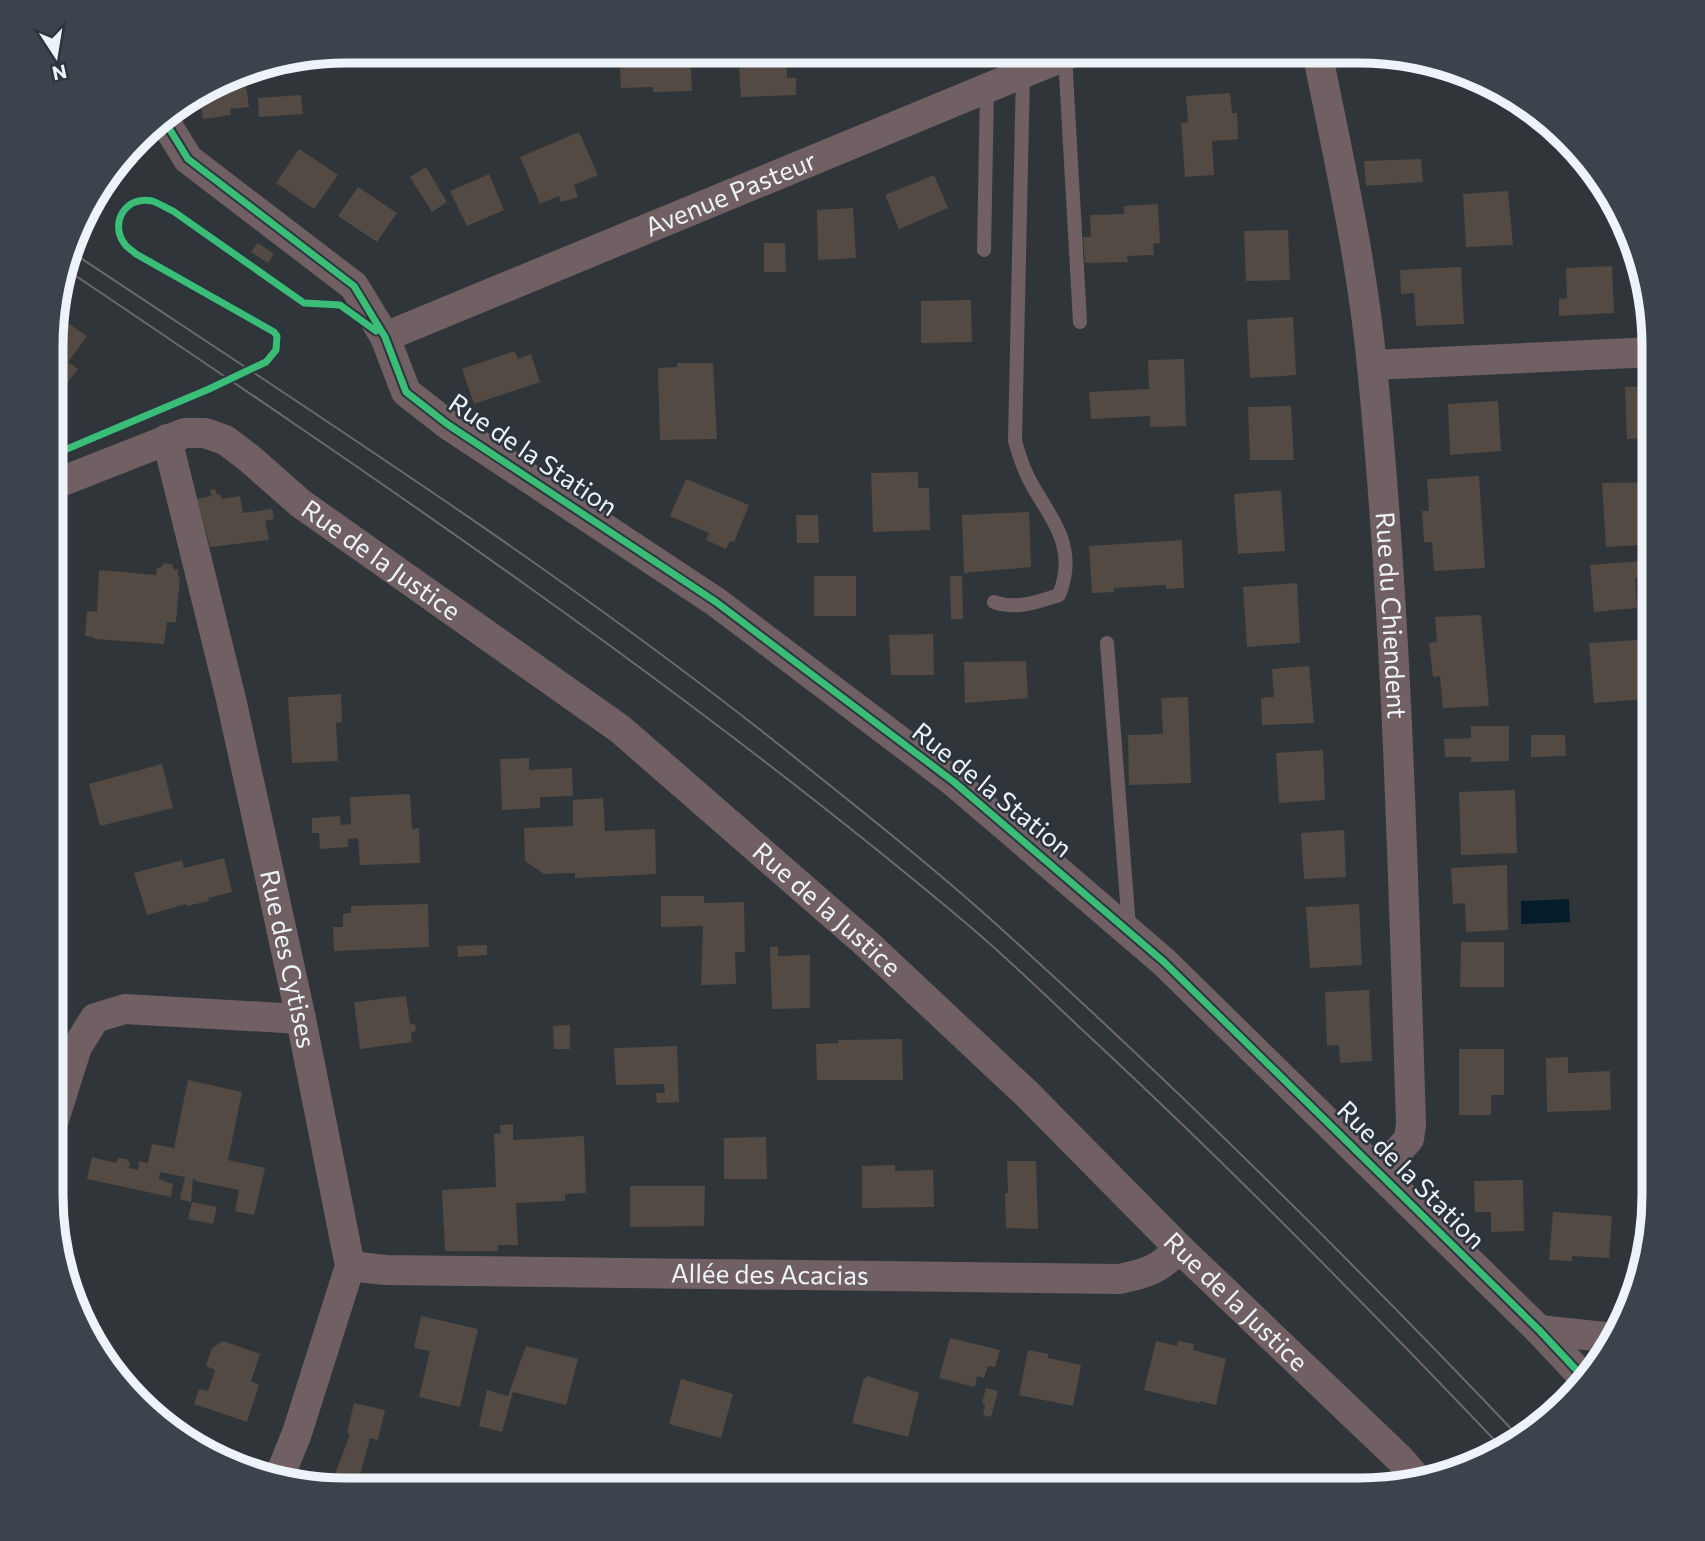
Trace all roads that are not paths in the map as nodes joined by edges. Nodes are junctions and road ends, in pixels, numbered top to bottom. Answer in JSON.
{"nodes":[{"id":1,"x":1048,"y":63,"type":"edge"},
{"id":2,"x":1071,"y":63,"type":"edge"},
{"id":3,"x":1319,"y":63,"type":"edge"},
{"id":4,"x":1023,"y":73,"type":"junction"},
{"id":5,"x":987,"y":89,"type":"junction"},
{"id":6,"x":168,"y":126,"type":"edge"},
{"id":7,"x":984,"y":250,"type":"dead end"},
{"id":8,"x":1080,"y":322,"type":"dead end"},
{"id":9,"x":385,"y":337,"type":"junction"},
{"id":10,"x":1642,"y":353,"type":"edge"},
{"id":11,"x":1372,"y":365,"type":"junction"},
{"id":12,"x":167,"y":439,"type":"junction"},
{"id":13,"x":63,"y":481,"type":"edge"},
{"id":14,"x":994,"y":602,"type":"dead end"},
{"id":15,"x":1107,"y":643,"type":"dead end"},
{"id":16,"x":1129,"y":932,"type":"junction"},
{"id":17,"x":301,"y":1019,"type":"junction"},
{"id":18,"x":63,"y":1091,"type":"edge"},
{"id":19,"x":1379,"y":1172,"type":"junction"},
{"id":20,"x":1179,"y":1248,"type":"junction"},
{"id":21,"x":350,"y":1266,"type":"junction"},
{"id":22,"x":1539,"y":1331,"type":"junction"},
{"id":23,"x":1603,"y":1337,"type":"edge"},
{"id":24,"x":1579,"y":1373,"type":"edge"},
{"id":25,"x":282,"y":1470,"type":"edge"},
{"id":26,"x":1412,"y":1473,"type":"edge"}],
"edges":[{"from":1,"to":4,"type":"street","name":"Avenue Pasteur"},
{"from":2,"to":8,"type":"lane"},
{"from":3,"to":11,"type":"street","name":"Rue du Chiendent"},
{"from":4,"to":5,"type":"street","name":"Avenue Pasteur"},
{"from":4,"to":14,"type":"lane"},
{"from":5,"to":7,"type":"lane"},
{"from":5,"to":9,"type":"street","name":"Avenue Pasteur"},
{"from":6,"to":9,"type":"street","name":"Rue de la Station"},
{"from":9,"to":16,"type":"street","name":"Rue de la Station"},
{"from":10,"to":11,"type":"street"},
{"from":11,"to":19,"type":"street","name":"Rue du Chiendent"},
{"from":12,"to":13,"type":"street","name":"Rue de la Justice"},
{"from":12,"to":17,"type":"street","name":"Rue des Cytises"},
{"from":12,"to":20,"type":"street","name":"Rue de la Justice"},
{"from":15,"to":16,"type":"lane"},
{"from":16,"to":19,"type":"street","name":"Rue de la Station"},
{"from":17,"to":18,"type":"street"},
{"from":17,"to":21,"type":"street","name":"Rue des Cytises"},
{"from":19,"to":22,"type":"street","name":"Rue de la Station"},
{"from":20,"to":21,"type":"street","name":"Allée des Acacias"},
{"from":20,"to":26,"type":"street","name":"Rue de la Justice"},
{"from":21,"to":25,"type":"street","name":"Rue des Cytises"},
{"from":22,"to":23,"type":"street"},
{"from":22,"to":24,"type":"street","name":"Rue de la Station"}]}
